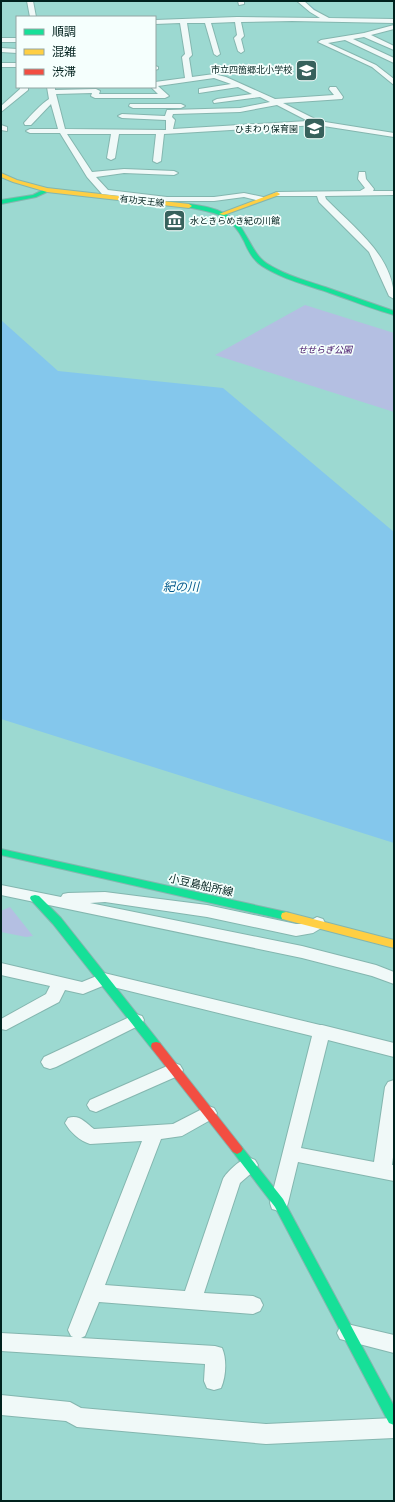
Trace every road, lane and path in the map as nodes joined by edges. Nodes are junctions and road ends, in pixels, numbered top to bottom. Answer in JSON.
{"nodes":[{"id":1,"x":30,"y":1,"type":"edge"},
{"id":2,"x":300,"y":1,"type":"edge"},
{"id":3,"x":33,"y":16,"type":"edge"},
{"id":4,"x":237,"y":19,"type":"junction"},
{"id":5,"x":314,"y":19,"type":"junction"},
{"id":6,"x":329,"y":19,"type":"junction"},
{"id":7,"x":207,"y":20,"type":"junction"},
{"id":8,"x":183,"y":21,"type":"junction"},
{"id":9,"x":394,"y":21,"type":"edge"},
{"id":10,"x":156,"y":22,"type":"edge"},
{"id":11,"x":324,"y":26,"type":"dead end"},
{"id":12,"x":394,"y":27,"type":"edge"},
{"id":13,"x":364,"y":35,"type":"junction"},
{"id":14,"x":357,"y":36,"type":"junction"},
{"id":15,"x":346,"y":38,"type":"junction"},
{"id":16,"x":1,"y":40,"type":"edge"},
{"id":17,"x":16,"y":40,"type":"edge"},
{"id":18,"x":394,"y":48,"type":"edge"},
{"id":19,"x":1,"y":50,"type":"edge"},
{"id":20,"x":16,"y":51,"type":"edge"},
{"id":21,"x":241,"y":51,"type":"dead end"},
{"id":22,"x":216,"y":54,"type":"dead end"},
{"id":23,"x":9,"y":57,"type":"dead end"},
{"id":24,"x":394,"y":62,"type":"edge"},
{"id":25,"x":5,"y":65,"type":"edge"},
{"id":26,"x":16,"y":65,"type":"edge"},
{"id":27,"x":374,"y":66,"type":"junction"},
{"id":28,"x":1,"y":74,"type":"edge"},
{"id":29,"x":394,"y":74,"type":"edge"},
{"id":30,"x":386,"y":75,"type":"junction"},
{"id":31,"x":189,"y":79,"type":"junction"},
{"id":32,"x":394,"y":83,"type":"edge"},
{"id":33,"x":156,"y":84,"type":"edge"},
{"id":34,"x":239,"y":85,"type":"junction"},
{"id":35,"x":24,"y":88,"type":"edge"},
{"id":36,"x":155,"y":88,"type":"edge"},
{"id":37,"x":96,"y":89,"type":"edge"},
{"id":38,"x":333,"y":89,"type":"dead end"},
{"id":39,"x":202,"y":91,"type":"dead end"},
{"id":40,"x":297,"y":91,"type":"dead end"},
{"id":41,"x":52,"y":93,"type":"edge"},
{"id":42,"x":261,"y":95,"type":"junction"},
{"id":43,"x":164,"y":96,"type":"junction"},
{"id":44,"x":303,"y":99,"type":"junction"},
{"id":45,"x":217,"y":101,"type":"dead end"},
{"id":46,"x":276,"y":102,"type":"junction"},
{"id":47,"x":209,"y":105,"type":"dead end"},
{"id":48,"x":133,"y":106,"type":"dead end"},
{"id":49,"x":164,"y":106,"type":"junction"},
{"id":50,"x":1,"y":110,"type":"edge"},
{"id":51,"x":122,"y":116,"type":"dead end"},
{"id":52,"x":233,"y":118,"type":"dead end"},
{"id":53,"x":170,"y":119,"type":"junction"},
{"id":54,"x":317,"y":123,"type":"junction"},
{"id":55,"x":115,"y":132,"type":"junction"},
{"id":56,"x":160,"y":132,"type":"junction"},
{"id":57,"x":169,"y":132,"type":"junction"},
{"id":58,"x":64,"y":134,"type":"junction"},
{"id":59,"x":394,"y":135,"type":"edge"},
{"id":60,"x":46,"y":138,"type":"dead end"},
{"id":61,"x":111,"y":158,"type":"dead end"},
{"id":62,"x":157,"y":161,"type":"dead end"},
{"id":63,"x":174,"y":173,"type":"dead end"},
{"id":64,"x":362,"y":174,"type":"dead end"},
{"id":65,"x":1,"y":175,"type":"edge"},
{"id":66,"x":90,"y":175,"type":"junction"},
{"id":67,"x":383,"y":185,"type":"dead end"},
{"id":68,"x":394,"y":185,"type":"edge"},
{"id":69,"x":47,"y":190,"type":"junction"},
{"id":70,"x":394,"y":193,"type":"edge"},
{"id":71,"x":276,"y":194,"type":"joint"},
{"id":72,"x":320,"y":194,"type":"junction"},
{"id":73,"x":360,"y":194,"type":"junction"},
{"id":74,"x":260,"y":200,"type":"junction"},
{"id":75,"x":1,"y":202,"type":"edge"},
{"id":76,"x":222,"y":214,"type":"junction"},
{"id":77,"x":383,"y":273,"type":"junction"},
{"id":78,"x":394,"y":273,"type":"edge"},
{"id":79,"x":394,"y":296,"type":"edge"},
{"id":80,"x":394,"y":313,"type":"edge"},
{"id":81,"x":1,"y":852,"type":"edge"},
{"id":82,"x":1,"y":890,"type":"edge"},
{"id":83,"x":35,"y":898,"type":"junction"},
{"id":84,"x":317,"y":923,"type":"junction"},
{"id":85,"x":394,"y":944,"type":"edge"},
{"id":86,"x":1,"y":969,"type":"edge"},
{"id":87,"x":394,"y":978,"type":"edge"},
{"id":88,"x":104,"y":979,"type":"junction"},
{"id":89,"x":60,"y":982,"type":"junction"},
{"id":90,"x":136,"y":1020,"type":"junction"},
{"id":91,"x":6,"y":1024,"type":"dead end"},
{"id":92,"x":322,"y":1031,"type":"junction"},
{"id":93,"x":394,"y":1050,"type":"edge"},
{"id":94,"x":50,"y":1062,"type":"dead end"},
{"id":95,"x":174,"y":1070,"type":"junction"},
{"id":96,"x":394,"y":1087,"type":"edge"},
{"id":97,"x":96,"y":1105,"type":"dead end"},
{"id":98,"x":208,"y":1113,"type":"junction"},
{"id":99,"x":74,"y":1122,"type":"dead end"},
{"id":100,"x":154,"y":1133,"type":"junction"},
{"id":101,"x":291,"y":1153,"type":"junction"},
{"id":102,"x":249,"y":1165,"type":"junction"},
{"id":103,"x":388,"y":1171,"type":"edge"},
{"id":104,"x":279,"y":1203,"type":"junction"},
{"id":105,"x":93,"y":1293,"type":"junction"},
{"id":106,"x":192,"y":1300,"type":"junction"},
{"id":107,"x":252,"y":1305,"type":"dead end"},
{"id":108,"x":78,"y":1330,"type":"dead end"},
{"id":109,"x":347,"y":1333,"type":"junction"},
{"id":110,"x":1,"y":1342,"type":"edge"},
{"id":111,"x":394,"y":1344,"type":"edge"},
{"id":112,"x":214,"y":1381,"type":"dead end"},
{"id":113,"x":1,"y":1405,"type":"edge"},
{"id":114,"x":394,"y":1419,"type":"edge"},
{"id":115,"x":394,"y":1428,"type":"edge"}],
"edges":[{"from":1,"to":3,"type":"street"},
{"from":2,"to":6,"type":"street"},
{"from":4,"to":5,"type":"street"},
{"from":4,"to":7,"type":"street"},
{"from":4,"to":21,"type":"street"},
{"from":5,"to":6,"type":"street"},
{"from":5,"to":11,"type":"street"},
{"from":6,"to":9,"type":"street"},
{"from":6,"to":14,"type":"street"},
{"from":7,"to":8,"type":"street"},
{"from":7,"to":22,"type":"street"},
{"from":8,"to":10,"type":"street"},
{"from":8,"to":31,"type":"street"},
{"from":12,"to":13,"type":"street"},
{"from":13,"to":14,"type":"street"},
{"from":13,"to":18,"type":"street"},
{"from":14,"to":15,"type":"street"},
{"from":15,"to":24,"type":"street"},
{"from":15,"to":27,"type":"street"},
{"from":16,"to":17,"type":"street"},
{"from":19,"to":20,"type":"street"},
{"from":23,"to":25,"type":"street"},
{"from":24,"to":27,"type":"street"},
{"from":25,"to":26,"type":"street"},
{"from":25,"to":28,"type":"street"},
{"from":27,"to":30,"type":"street"},
{"from":29,"to":30,"type":"street"},
{"from":30,"to":32,"type":"street"},
{"from":31,"to":33,"type":"street"},
{"from":31,"to":34,"type":"street"},
{"from":34,"to":39,"type":"street"},
{"from":34,"to":42,"type":"street"},
{"from":35,"to":50,"type":"street"},
{"from":36,"to":43,"type":"street"},
{"from":37,"to":41,"type":"street"},
{"from":37,"to":43,"type":"street"},
{"from":38,"to":44,"type":"street"},
{"from":40,"to":44,"type":"street"},
{"from":41,"to":58,"type":"street"},
{"from":41,"to":58,"type":"street"},
{"from":42,"to":45,"type":"street"},
{"from":42,"to":46,"type":"street"},
{"from":43,"to":49,"type":"street"},
{"from":44,"to":46,"type":"street"},
{"from":46,"to":53,"type":"street"},
{"from":46,"to":54,"type":"street"},
{"from":47,"to":49,"type":"street"},
{"from":48,"to":49,"type":"street"},
{"from":51,"to":53,"type":"street"},
{"from":52,"to":53,"type":"street"},
{"from":53,"to":57,"type":"street"},
{"from":54,"to":57,"type":"street"},
{"from":54,"to":59,"type":"street"},
{"from":55,"to":56,"type":"street"},
{"from":55,"to":58,"type":"street"},
{"from":55,"to":61,"type":"street"},
{"from":56,"to":57,"type":"street"},
{"from":56,"to":62,"type":"street"},
{"from":58,"to":60,"type":"street"},
{"from":58,"to":66,"type":"street"},
{"from":63,"to":66,"type":"street"},
{"from":64,"to":73,"type":"street"},
{"from":65,"to":69,"type":"main road","name":"有功天王線"},
{"from":66,"to":74,"type":"street"},
{"from":67,"to":68,"type":"street"},
{"from":69,"to":75,"type":"main road"},
{"from":69,"to":76,"type":"main road","name":"有功天王線"},
{"from":70,"to":73,"type":"street"},
{"from":71,"to":72,"type":"street"},
{"from":71,"to":74,"type":"main road"},
{"from":72,"to":73,"type":"street"},
{"from":72,"to":77,"type":"street"},
{"from":74,"to":76,"type":"main road"},
{"from":76,"to":80,"type":"main road","name":"有功天王線"},
{"from":77,"to":78,"type":"street"},
{"from":77,"to":79,"type":"street"},
{"from":81,"to":84,"type":"main road","name":"小豆島船所線"},
{"from":82,"to":83,"type":"street"},
{"from":83,"to":84,"type":"street"},
{"from":83,"to":87,"type":"street"},
{"from":83,"to":88,"type":"main road"},
{"from":84,"to":85,"type":"main road","name":"小豆島船所線"},
{"from":86,"to":89,"type":"street"},
{"from":88,"to":89,"type":"street"},
{"from":88,"to":90,"type":"main road"},
{"from":88,"to":92,"type":"street"},
{"from":89,"to":91,"type":"street"},
{"from":90,"to":94,"type":"street"},
{"from":90,"to":95,"type":"main road"},
{"from":92,"to":93,"type":"street"},
{"from":92,"to":101,"type":"street"},
{"from":95,"to":97,"type":"street"},
{"from":95,"to":98,"type":"main road"},
{"from":96,"to":103,"type":"street"},
{"from":98,"to":100,"type":"street"},
{"from":98,"to":102,"type":"main road"},
{"from":99,"to":100,"type":"street"},
{"from":100,"to":105,"type":"street"},
{"from":101,"to":103,"type":"street"},
{"from":101,"to":104,"type":"street"},
{"from":102,"to":104,"type":"main road"},
{"from":102,"to":106,"type":"street"},
{"from":104,"to":109,"type":"main road"},
{"from":105,"to":106,"type":"street"},
{"from":105,"to":108,"type":"street"},
{"from":106,"to":107,"type":"street"},
{"from":109,"to":111,"type":"street"},
{"from":109,"to":114,"type":"main road"},
{"from":110,"to":112,"type":"street"},
{"from":113,"to":115,"type":"street"}]}
